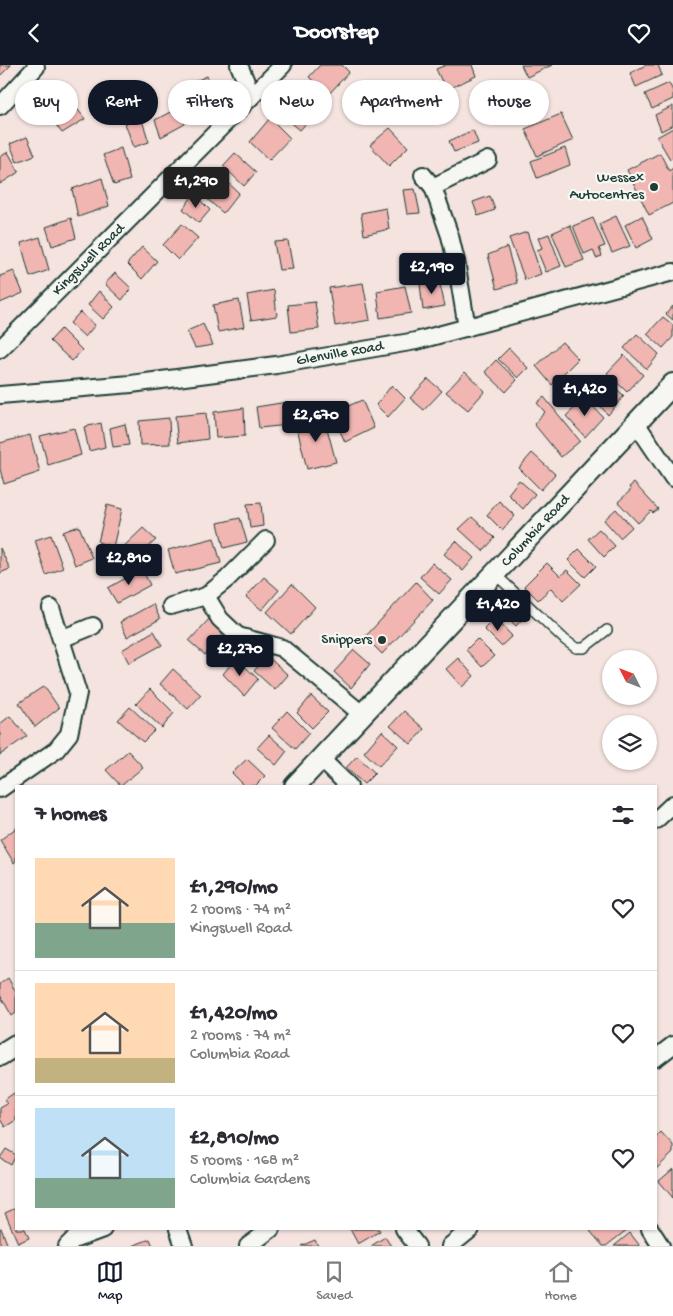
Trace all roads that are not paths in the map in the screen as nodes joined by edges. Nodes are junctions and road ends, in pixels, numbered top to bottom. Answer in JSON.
{"nodes":[{"id":1,"x":239,"y":65,"type":"edge"},
{"id":2,"x":284,"y":65,"type":"edge"},
{"id":3,"x":36,"y":67,"type":"dead end"},
{"id":4,"x":252,"y":97,"type":"junction"},
{"id":5,"x":0,"y":106,"type":"edge"},
{"id":6,"x":488,"y":160,"type":"dead end"},
{"id":7,"x":673,"y":272,"type":"edge"},
{"id":8,"x":467,"y":328,"type":"junction"},
{"id":9,"x":0,"y":349,"type":"edge"},
{"id":10,"x":673,"y":384,"type":"edge"},
{"id":11,"x":0,"y":395,"type":"edge"},
{"id":12,"x":636,"y":423,"type":"junction"},
{"id":13,"x":673,"y":478,"type":"edge"},
{"id":14,"x":266,"y":540,"type":"dead end"},
{"id":15,"x":496,"y":574,"type":"junction"},
{"id":16,"x":206,"y":596,"type":"junction"},
{"id":17,"x":171,"y":606,"type":"dead end"},
{"id":18,"x":51,"y":608,"type":"dead end"},
{"id":19,"x":93,"y":626,"type":"dead end"},
{"id":20,"x":607,"y":630,"type":"dead end"},
{"id":21,"x":61,"y":639,"type":"junction"},
{"id":22,"x":363,"y":715,"type":"junction"},
{"id":23,"x":321,"y":759,"type":"junction"},
{"id":24,"x":296,"y":785,"type":"edge"},
{"id":25,"x":348,"y":785,"type":"edge"},
{"id":26,"x":0,"y":789,"type":"edge"},
{"id":27,"x":673,"y":804,"type":"edge"},
{"id":28,"x":657,"y":819,"type":"edge"},
{"id":29,"x":673,"y":1045,"type":"edge"},
{"id":30,"x":15,"y":1046,"type":"edge"},
{"id":31,"x":0,"y":1055,"type":"edge"},
{"id":32,"x":657,"y":1057,"type":"edge"},
{"id":33,"x":100,"y":1230,"type":"edge"},
{"id":34,"x":178,"y":1230,"type":"edge"},
{"id":35,"x":270,"y":1230,"type":"edge"},
{"id":36,"x":405,"y":1230,"type":"edge"},
{"id":37,"x":470,"y":1230,"type":"edge"},
{"id":38,"x":651,"y":1230,"type":"edge"},
{"id":39,"x":67,"y":1246,"type":"edge"},
{"id":40,"x":184,"y":1246,"type":"edge"},
{"id":41,"x":248,"y":1246,"type":"edge"},
{"id":42,"x":417,"y":1246,"type":"edge"},
{"id":43,"x":450,"y":1246,"type":"edge"},
{"id":44,"x":661,"y":1246,"type":"edge"}],
"edges":[{"from":1,"to":4,"type":"street"},
{"from":2,"to":4,"type":"street","name":"Kingswell Road"},
{"from":3,"to":5,"type":"street"},
{"from":4,"to":9,"type":"street","name":"Kingswell Road"},
{"from":6,"to":8,"type":"street"},
{"from":7,"to":8,"type":"street","name":"Glenville Road"},
{"from":8,"to":11,"type":"street","name":"Glenville Road"},
{"from":10,"to":12,"type":"street","name":"Columbia Road"},
{"from":12,"to":13,"type":"street"},
{"from":12,"to":15,"type":"street","name":"Columbia Road"},
{"from":14,"to":16,"type":"street"},
{"from":15,"to":20,"type":"lane"},
{"from":15,"to":22,"type":"street","name":"Columbia Road"},
{"from":16,"to":17,"type":"street"},
{"from":16,"to":22,"type":"street"},
{"from":18,"to":21,"type":"street"},
{"from":19,"to":21,"type":"street"},
{"from":21,"to":26,"type":"street"},
{"from":22,"to":23,"type":"street","name":"Columbia Road"},
{"from":23,"to":24,"type":"street","name":"Columbia Road"},
{"from":23,"to":25,"type":"street"},
{"from":27,"to":28,"type":"street"},
{"from":29,"to":32,"type":"street"},
{"from":30,"to":31,"type":"street"},
{"from":33,"to":39,"type":"street"},
{"from":34,"to":40,"type":"street"},
{"from":35,"to":41,"type":"street"},
{"from":36,"to":42,"type":"street"},
{"from":37,"to":43,"type":"street"},
{"from":38,"to":44,"type":"street"}]}
